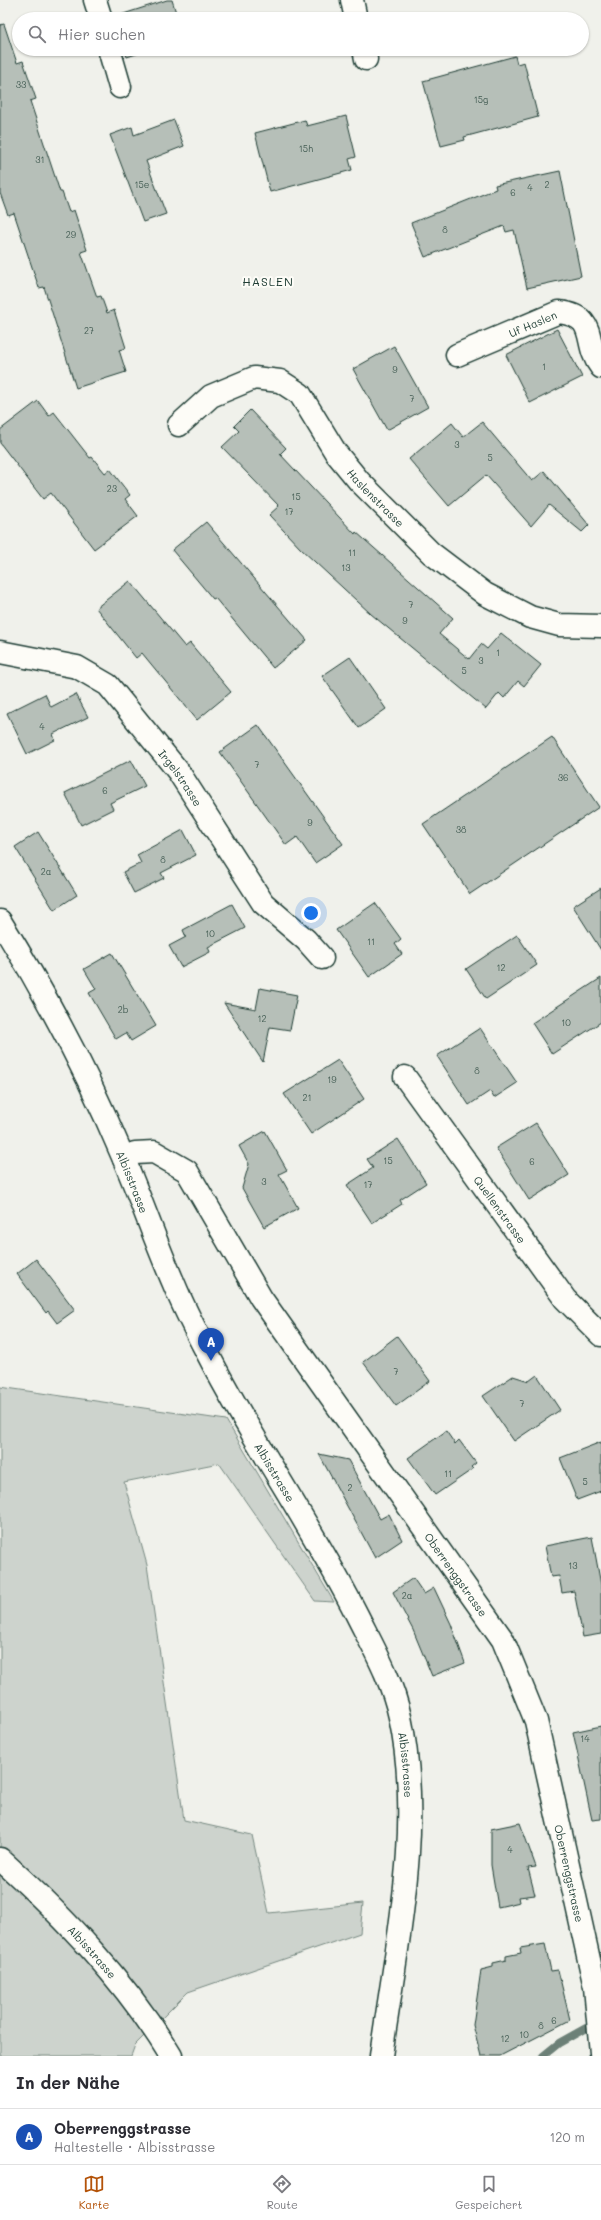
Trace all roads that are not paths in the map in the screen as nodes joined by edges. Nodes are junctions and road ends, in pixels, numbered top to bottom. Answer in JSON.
{"nodes":[{"id":1,"x":95,"y":0,"type":"edge"},
{"id":2,"x":352,"y":0,"type":"edge"},
{"id":3,"x":99,"y":12,"type":"edge"},
{"id":4,"x":355,"y":12,"type":"edge"},
{"id":5,"x":111,"y":56,"type":"edge"},
{"id":6,"x":120,"y":87,"type":"dead end"},
{"id":7,"x":457,"y":355,"type":"dead end"},
{"id":8,"x":601,"y":367,"type":"edge"},
{"id":9,"x":179,"y":424,"type":"dead end"},
{"id":10,"x":601,"y":626,"type":"edge"},
{"id":11,"x":0,"y":652,"type":"edge"},
{"id":12,"x":0,"y":921,"type":"edge"},
{"id":13,"x":322,"y":958,"type":"dead end"},
{"id":14,"x":405,"y":1077,"type":"dead end"},
{"id":15,"x":124,"y":1158,"type":"junction"},
{"id":16,"x":601,"y":1335,"type":"edge"},
{"id":17,"x":0,"y":1859,"type":"edge"},
{"id":18,"x":601,"y":2053,"type":"edge"},
{"id":19,"x":171,"y":2056,"type":"edge"},
{"id":20,"x":381,"y":2056,"type":"edge"}],
"edges":[{"from":1,"to":3,"type":"street"},
{"from":2,"to":4,"type":"street"},
{"from":5,"to":6,"type":"street"},
{"from":7,"to":8,"type":"street","name":"Uf Haslen"},
{"from":9,"to":10,"type":"street","name":"Haslenstrasse"},
{"from":11,"to":13,"type":"street","name":"Irgelstrasse"},
{"from":12,"to":15,"type":"street","name":"Albisstrasse"},
{"from":14,"to":16,"type":"street","name":"Quellenstrasse"},
{"from":15,"to":18,"type":"street","name":"Oberrenggstrasse"},
{"from":15,"to":20,"type":"street","name":"Albisstrasse"},
{"from":17,"to":19,"type":"street","name":"Albisstrasse"}]}
